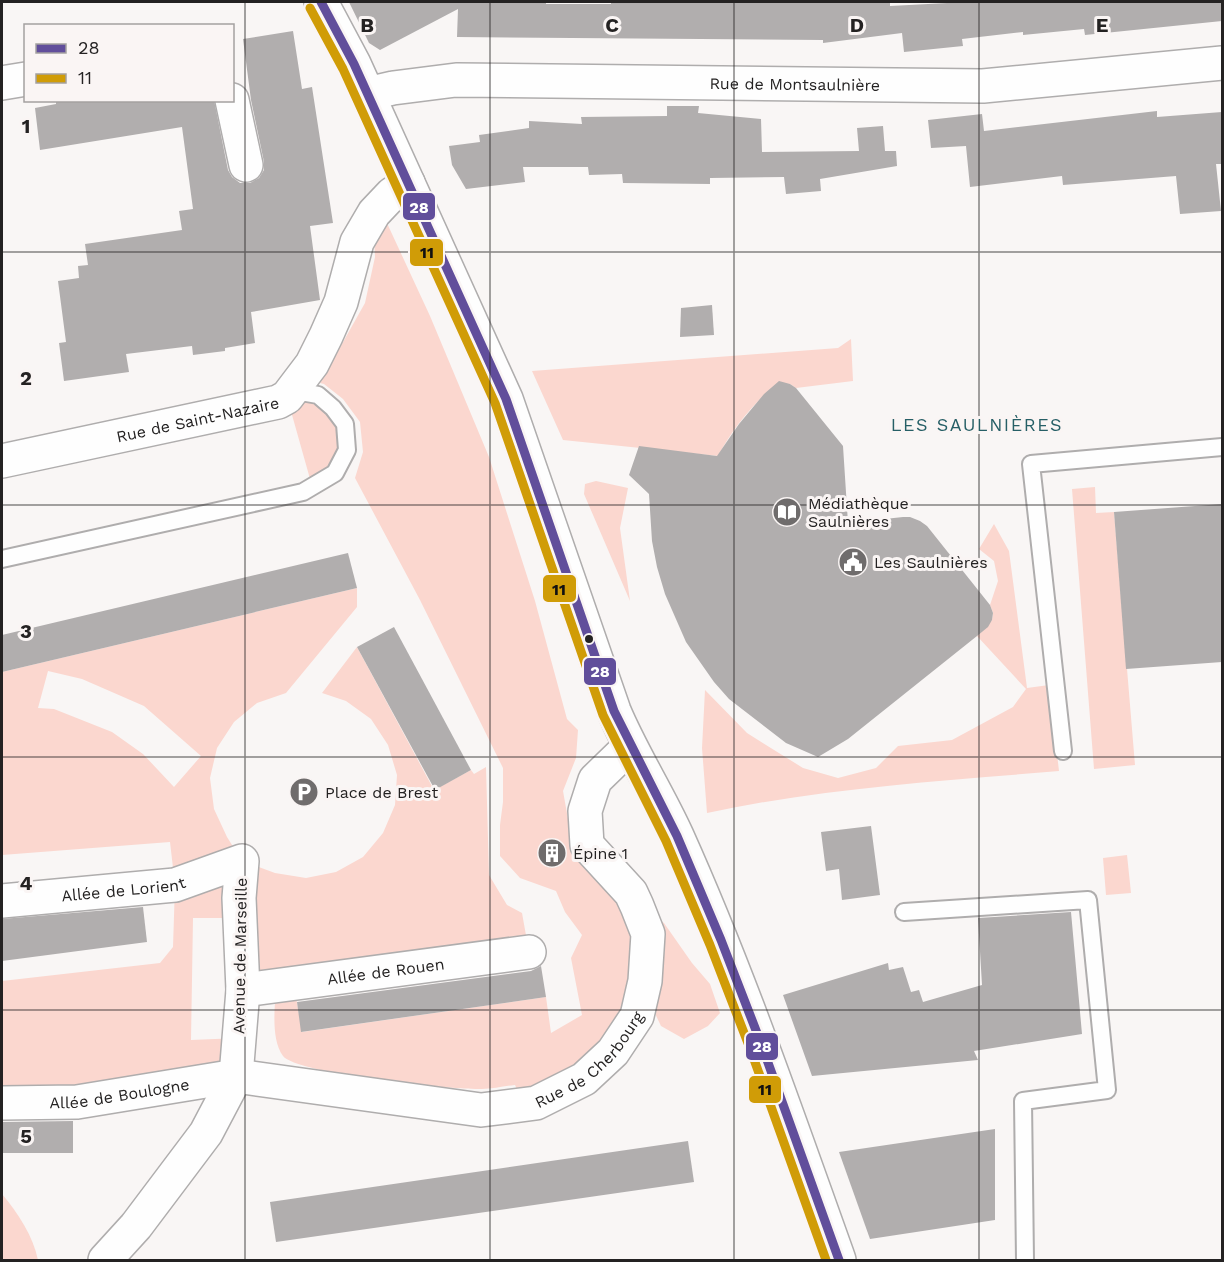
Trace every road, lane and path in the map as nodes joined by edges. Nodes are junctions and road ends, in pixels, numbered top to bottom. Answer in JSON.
{"nodes":[{"id":1,"x":321,"y":2,"type":"edge"},
{"id":2,"x":1222,"y":63,"type":"edge"},
{"id":3,"x":24,"y":79,"type":"edge"},
{"id":4,"x":2,"y":83,"type":"edge"},
{"id":5,"x":367,"y":94,"type":"junction"},
{"id":6,"x":232,"y":102,"type":"edge"},
{"id":7,"x":246,"y":165,"type":"dead end"},
{"id":8,"x":408,"y":183,"type":"junction"},
{"id":9,"x":287,"y":397,"type":"junction"},
{"id":10,"x":1222,"y":447,"type":"edge"},
{"id":11,"x":2,"y":461,"type":"edge"},
{"id":12,"x":2,"y":559,"type":"edge"},
{"id":13,"x":630,"y":747,"type":"junction"},
{"id":14,"x":1063,"y":751,"type":"dead end"},
{"id":15,"x":242,"y":861,"type":"joint"},
{"id":16,"x":2,"y":901,"type":"edge"},
{"id":17,"x":903,"y":912,"type":"dead end"},
{"id":18,"x":529,"y":952,"type":"dead end"},
{"id":19,"x":243,"y":990,"type":"junction"},
{"id":20,"x":236,"y":1076,"type":"junction"},
{"id":21,"x":2,"y":1103,"type":"edge"},
{"id":22,"x":105,"y":1260,"type":"edge"},
{"id":23,"x":839,"y":1260,"type":"edge"},
{"id":24,"x":1025,"y":1260,"type":"edge"}],
"edges":[{"from":1,"to":5,"type":"street"},
{"from":2,"to":5,"type":"street","name":"Rue de Montsaulnière"},
{"from":3,"to":4,"type":"street"},
{"from":5,"to":8,"type":"street"},
{"from":6,"to":7,"type":"street"},
{"from":8,"to":9,"type":"street","name":"Rue de Saint-Nazaire"},
{"from":8,"to":13,"type":"street"},
{"from":9,"to":11,"type":"street","name":"Rue de Saint-Nazaire"},
{"from":9,"to":12,"type":"lane"},
{"from":10,"to":14,"type":"lane"},
{"from":13,"to":20,"type":"street","name":"Rue de Cherbourg"},
{"from":13,"to":23,"type":"street"},
{"from":15,"to":16,"type":"street","name":"Allée de Lorient"},
{"from":15,"to":19,"type":"street","name":"Avenue de Marseille"},
{"from":17,"to":24,"type":"lane"},
{"from":18,"to":19,"type":"street","name":"Allée de Rouen"},
{"from":19,"to":20,"type":"street","name":"Avenue de Marseille"},
{"from":20,"to":21,"type":"street","name":"Allée de Boulogne"},
{"from":20,"to":22,"type":"street","name":"Avenue de Marseille"}]}
